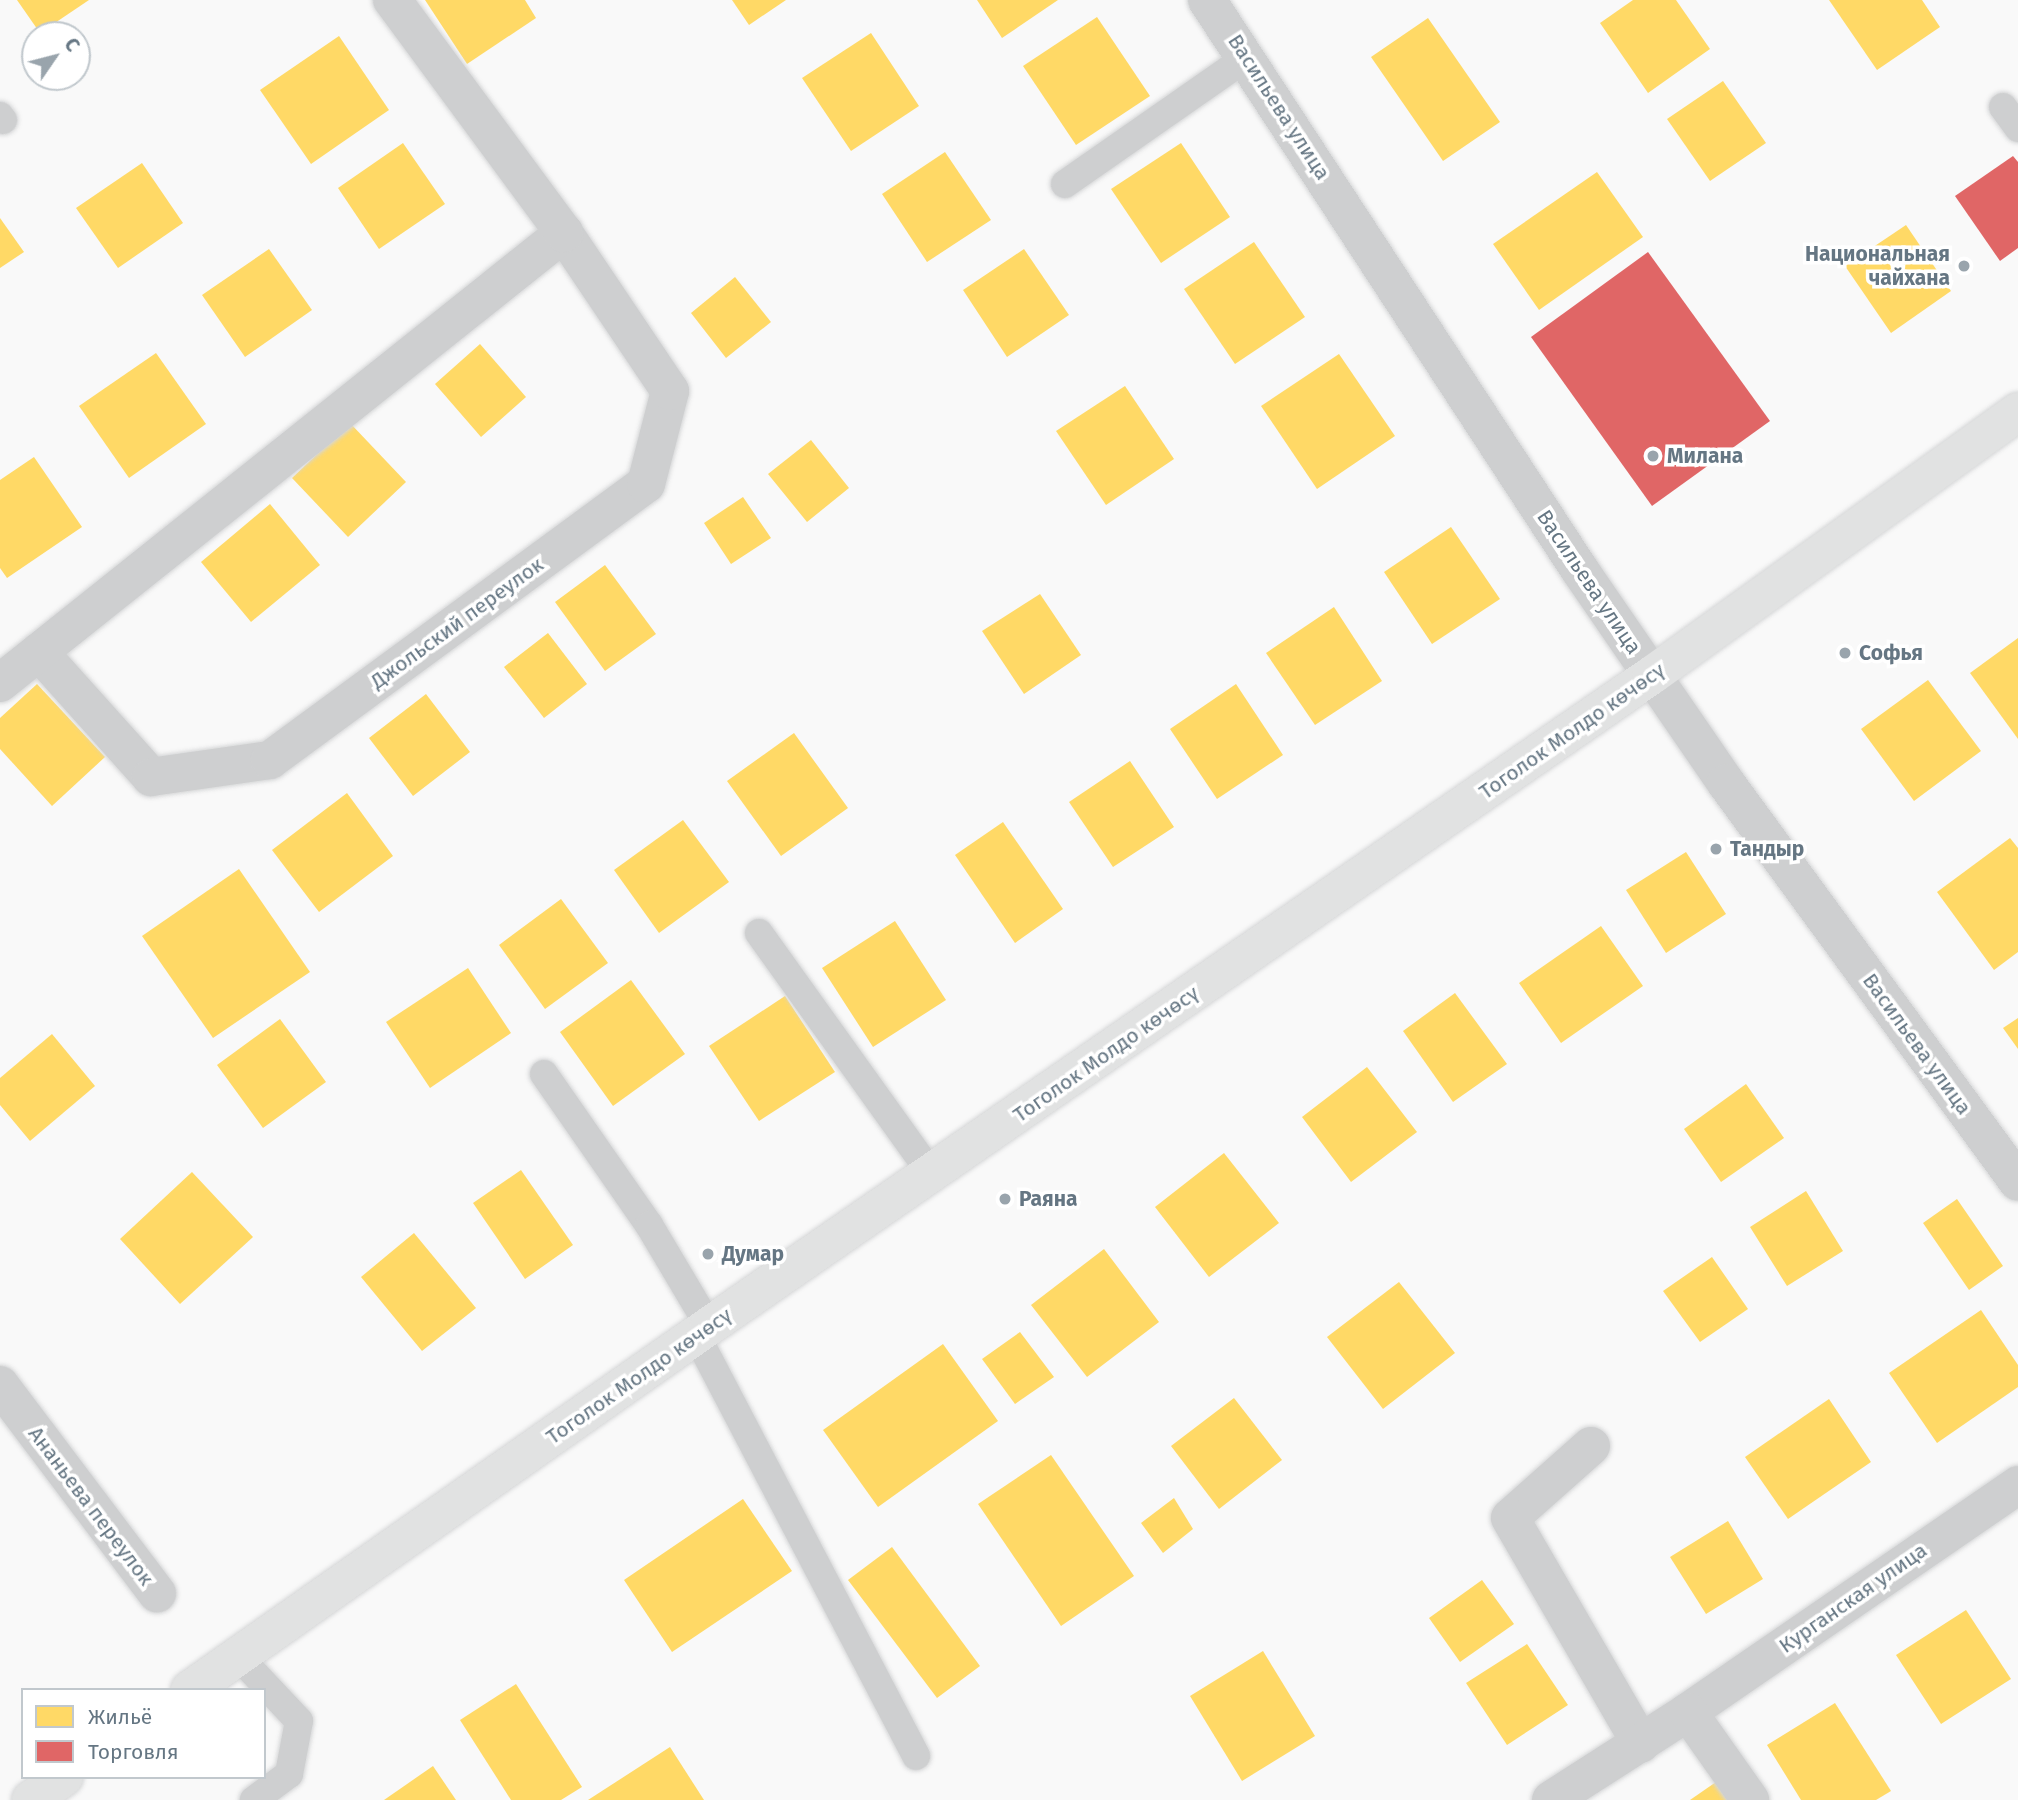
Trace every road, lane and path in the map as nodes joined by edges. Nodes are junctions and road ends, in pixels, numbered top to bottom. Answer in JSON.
{"nodes":[{"id":1,"x":392,"y":0,"type":"edge"},
{"id":2,"x":1207,"y":0,"type":"edge"},
{"id":3,"x":1247,"y":57,"type":"junction"},
{"id":4,"x":1065,"y":184,"type":"dead end"},
{"id":5,"x":565,"y":233,"type":"junction"},
{"id":6,"x":2018,"y":412,"type":"edge"},
{"id":7,"x":39,"y":652,"type":"junction"},
{"id":8,"x":1652,"y":675,"type":"junction"},
{"id":9,"x":0,"y":683,"type":"edge"},
{"id":10,"x":759,"y":933,"type":"dead end"},
{"id":11,"x":544,"y":1074,"type":"dead end"},
{"id":12,"x":932,"y":1175,"type":"junction"},
{"id":13,"x":2018,"y":1182,"type":"edge"},
{"id":14,"x":703,"y":1331,"type":"junction"},
{"id":15,"x":0,"y":1385,"type":"edge"},
{"id":16,"x":1591,"y":1446,"type":"dead end"},
{"id":17,"x":2018,"y":1485,"type":"edge"},
{"id":18,"x":157,"y":1593,"type":"dead end"},
{"id":19,"x":238,"y":1656,"type":"junction"},
{"id":20,"x":193,"y":1688,"type":"edge"},
{"id":21,"x":1688,"y":1712,"type":"junction"},
{"id":22,"x":1641,"y":1744,"type":"junction"},
{"id":23,"x":916,"y":1756,"type":"dead end"},
{"id":24,"x":61,"y":1779,"type":"edge"},
{"id":25,"x":31,"y":1800,"type":"edge"},
{"id":26,"x":254,"y":1800,"type":"edge"},
{"id":27,"x":1551,"y":1800,"type":"edge"},
{"id":28,"x":1750,"y":1800,"type":"edge"}],
"edges":[{"from":1,"to":5,"type":"street","name":"Джольский переулок"},
{"from":2,"to":3,"type":"street","name":"Васильева улица"},
{"from":3,"to":4,"type":"lane"},
{"from":3,"to":8,"type":"street","name":"Васильева улица"},
{"from":5,"to":7,"type":"street"},
{"from":5,"to":7,"type":"street","name":"Джольский переулок"},
{"from":6,"to":8,"type":"main road","name":"Тоголок Молдо көчөсү"},
{"from":7,"to":9,"type":"street"},
{"from":8,"to":12,"type":"main road","name":"Тоголок Молдо көчөсү"},
{"from":8,"to":13,"type":"street","name":"Васильева улица"},
{"from":10,"to":12,"type":"lane"},
{"from":11,"to":14,"type":"lane"},
{"from":12,"to":14,"type":"main road","name":"Тоголок Молдо көчөсү"},
{"from":14,"to":19,"type":"main road","name":"Тоголок Молдо көчөсү"},
{"from":14,"to":23,"type":"lane"},
{"from":15,"to":18,"type":"street","name":"Ананьева переулок"},
{"from":16,"to":22,"type":"street"},
{"from":17,"to":21,"type":"street","name":"Курганская улица"},
{"from":19,"to":20,"type":"main road","name":"Тоголок Молдо көчөсү"},
{"from":19,"to":26,"type":"lane"},
{"from":21,"to":22,"type":"street","name":"Курганская улица"},
{"from":21,"to":28,"type":"street"},
{"from":22,"to":27,"type":"street","name":"Курганская улица"},
{"from":24,"to":25,"type":"main road"}]}
